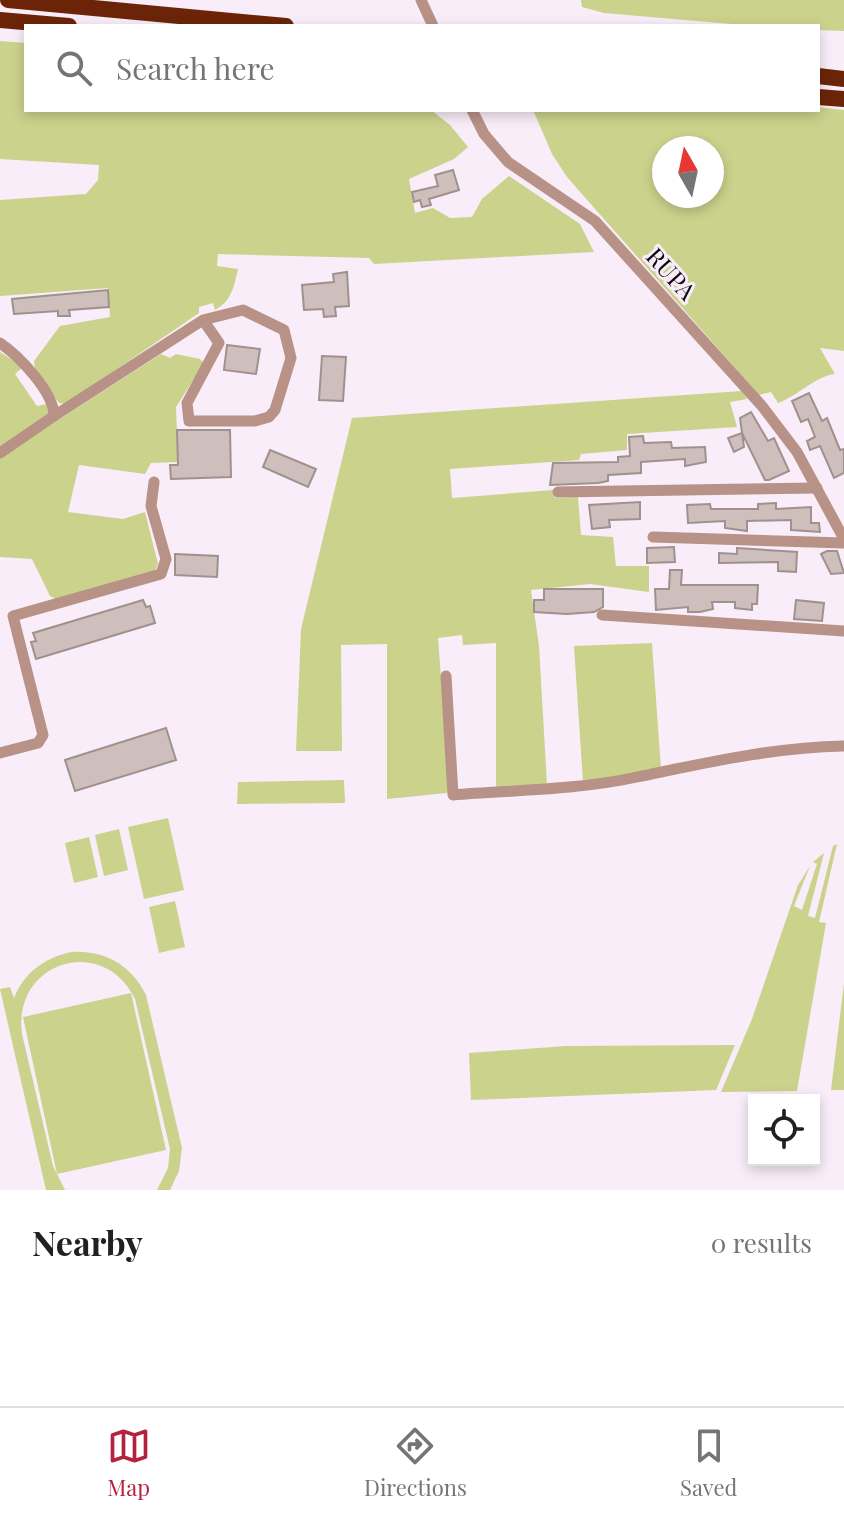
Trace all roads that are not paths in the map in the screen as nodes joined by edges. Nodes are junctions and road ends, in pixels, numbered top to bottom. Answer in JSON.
{"nodes":[{"id":1,"x":8,"y":0,"type":"edge"},
{"id":2,"x":421,"y":0,"type":"edge"},
{"id":3,"x":0,"y":20,"type":"edge"},
{"id":4,"x":46,"y":24,"type":"edge"},
{"id":5,"x":265,"y":24,"type":"edge"},
{"id":6,"x":432,"y":24,"type":"edge"},
{"id":7,"x":820,"y":76,"type":"edge"},
{"id":8,"x":844,"y":79,"type":"edge"},
{"id":9,"x":820,"y":97,"type":"edge"},
{"id":10,"x":844,"y":99,"type":"edge"},
{"id":11,"x":473,"y":112,"type":"edge"},
{"id":12,"x":203,"y":320,"type":"junction"},
{"id":13,"x":0,"y":343,"type":"edge"},
{"id":14,"x":54,"y":416,"type":"junction"},
{"id":15,"x":0,"y":453,"type":"edge"},
{"id":16,"x":154,"y":482,"type":"dead end"},
{"id":17,"x":817,"y":488,"type":"junction"},
{"id":18,"x":558,"y":492,"type":"dead end"},
{"id":19,"x":653,"y":537,"type":"dead end"},
{"id":20,"x":843,"y":537,"type":"edge"},
{"id":21,"x":602,"y":615,"type":"dead end"},
{"id":22,"x":13,"y":616,"type":"junction"},
{"id":23,"x":0,"y":619,"type":"edge"},
{"id":24,"x":844,"y":631,"type":"edge"},
{"id":25,"x":446,"y":676,"type":"dead end"},
{"id":26,"x":844,"y":746,"type":"edge"},
{"id":27,"x":0,"y":753,"type":"edge"}],
"edges":[{"from":1,"to":5,"type":"highway"},
{"from":2,"to":6,"type":"street"},
{"from":3,"to":4,"type":"highway"},
{"from":7,"to":8,"type":"highway"},
{"from":9,"to":10,"type":"highway"},
{"from":11,"to":17,"type":"street","name":"RUPA"},
{"from":12,"to":12,"type":"street"},
{"from":12,"to":14,"type":"street"},
{"from":13,"to":14,"type":"street"},
{"from":14,"to":15,"type":"street"},
{"from":16,"to":22,"type":"street"},
{"from":17,"to":18,"type":"street"},
{"from":17,"to":20,"type":"street","name":"RUPA"},
{"from":19,"to":20,"type":"street","name":"RUPA"},
{"from":21,"to":24,"type":"street"},
{"from":22,"to":23,"type":"street"},
{"from":22,"to":27,"type":"street"},
{"from":25,"to":26,"type":"street"}]}
